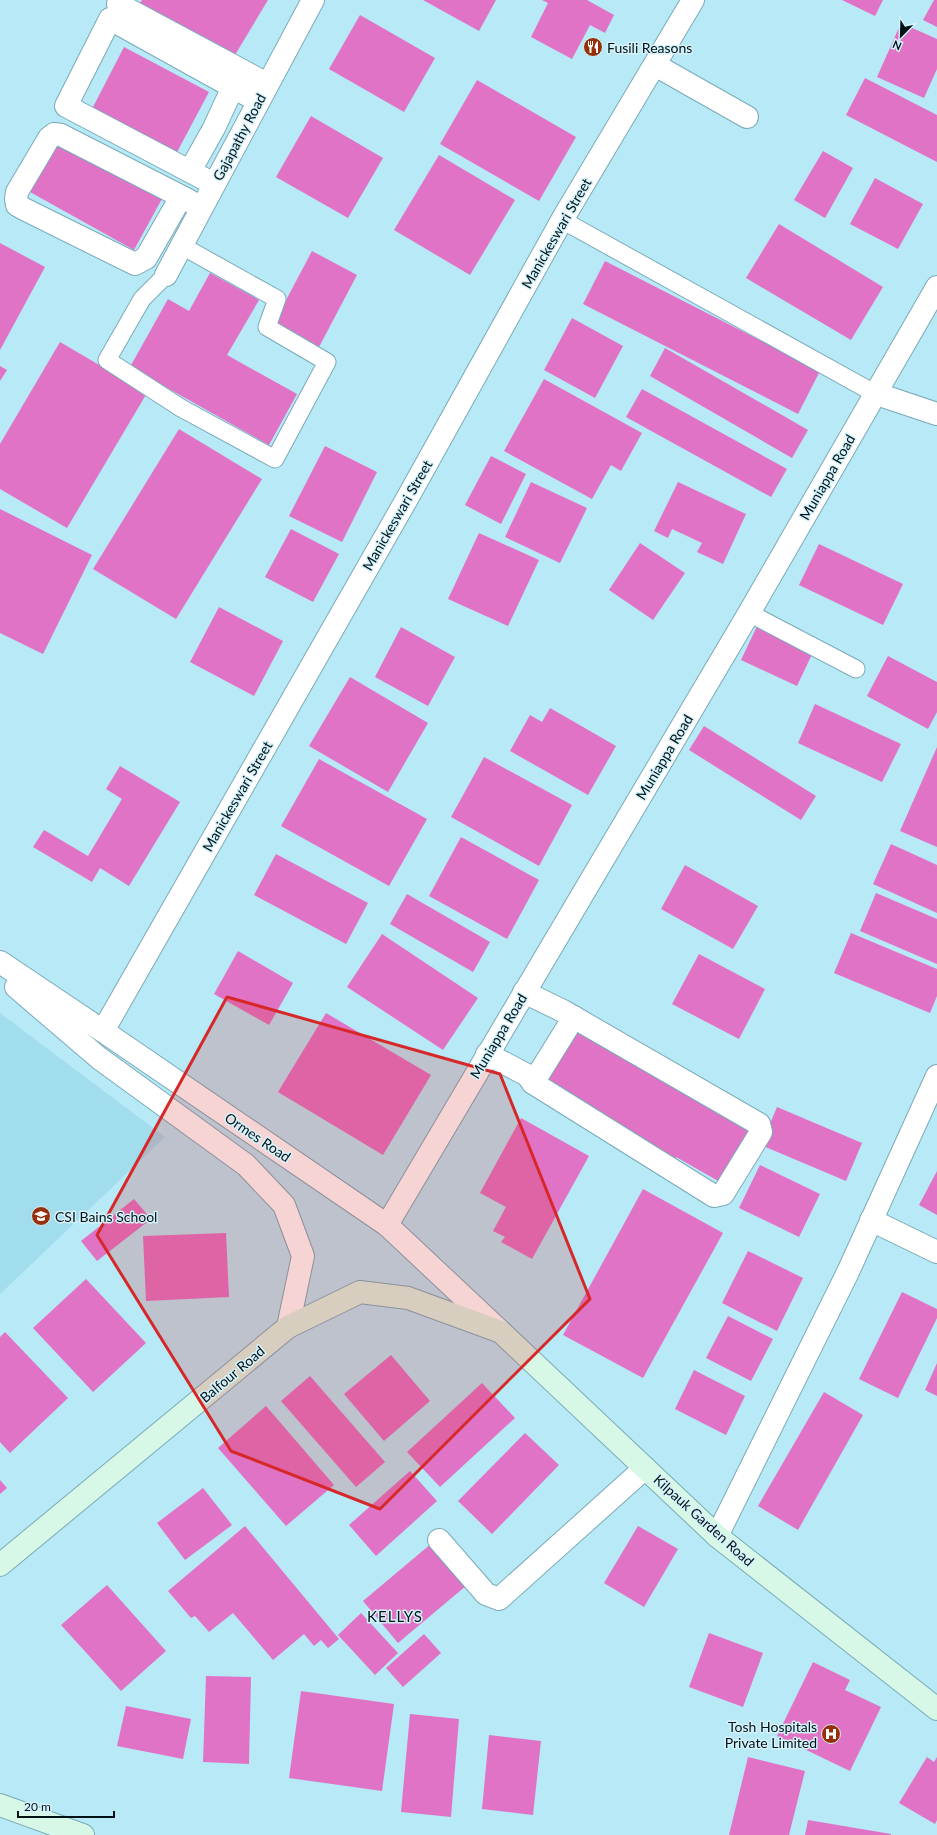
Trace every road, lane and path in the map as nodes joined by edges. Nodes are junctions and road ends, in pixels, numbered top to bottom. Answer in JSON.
{"nodes":[{"id":1,"x":120,"y":0,"type":"edge"},
{"id":2,"x":313,"y":0,"type":"edge"},
{"id":3,"x":693,"y":0,"type":"edge"},
{"id":4,"x":655,"y":65,"type":"junction"},
{"id":5,"x":233,"y":87,"type":"junction"},
{"id":6,"x":262,"y":93,"type":"junction"},
{"id":7,"x":747,"y":117,"type":"dead end"},
{"id":8,"x":214,"y":128,"type":"junction"},
{"id":9,"x":238,"y":140,"type":"junction"},
{"id":10,"x":190,"y":171,"type":"junction"},
{"id":11,"x":214,"y":184,"type":"junction"},
{"id":12,"x":181,"y":197,"type":"junction"},
{"id":13,"x":201,"y":208,"type":"junction"},
{"id":14,"x":562,"y":220,"type":"junction"},
{"id":15,"x":182,"y":246,"type":"junction"},
{"id":16,"x":166,"y":275,"type":"joint"},
{"id":17,"x":937,"y":286,"type":"edge"},
{"id":18,"x":874,"y":393,"type":"junction"},
{"id":19,"x":937,"y":414,"type":"edge"},
{"id":20,"x":749,"y":613,"type":"junction"},
{"id":21,"x":856,"y":669,"type":"dead end"},
{"id":22,"x":0,"y":962,"type":"edge"},
{"id":23,"x":0,"y":973,"type":"edge"},
{"id":24,"x":524,"y":992,"type":"junction"},
{"id":25,"x":574,"y":1017,"type":"junction"},
{"id":26,"x":103,"y":1031,"type":"junction"},
{"id":27,"x":487,"y":1054,"type":"junction"},
{"id":28,"x":937,"y":1076,"type":"edge"},
{"id":29,"x":534,"y":1083,"type":"junction"},
{"id":30,"x":871,"y":1220,"type":"junction"},
{"id":31,"x":387,"y":1225,"type":"junction"},
{"id":32,"x":937,"y":1252,"type":"edge"},
{"id":33,"x":288,"y":1327,"type":"junction"},
{"id":34,"x":501,"y":1332,"type":"junction"},
{"id":35,"x":645,"y":1468,"type":"junction"},
{"id":36,"x":717,"y":1536,"type":"junction"},
{"id":37,"x":439,"y":1540,"type":"dead end"},
{"id":38,"x":0,"y":1565,"type":"edge"},
{"id":39,"x":937,"y":1709,"type":"edge"},
{"id":40,"x":0,"y":1805,"type":"edge"},
{"id":41,"x":83,"y":1835,"type":"edge"}],
"edges":[{"from":1,"to":6,"type":"street"},
{"from":2,"to":6,"type":"street","name":"Gajapathy Road"},
{"from":3,"to":4,"type":"street","name":"Manickeswari Street"},
{"from":4,"to":7,"type":"street"},
{"from":4,"to":14,"type":"street","name":"Manickeswari Street"},
{"from":5,"to":6,"type":"street"},
{"from":5,"to":8,"type":"street"},
{"from":5,"to":10,"type":"street"},
{"from":6,"to":9,"type":"street","name":"Gajapathy Road"},
{"from":8,"to":9,"type":"street"},
{"from":8,"to":10,"type":"street"},
{"from":9,"to":11,"type":"street","name":"Gajapathy Road"},
{"from":10,"to":11,"type":"street"},
{"from":11,"to":13,"type":"street","name":"Gajapathy Road"},
{"from":12,"to":12,"type":"street"},
{"from":12,"to":13,"type":"street"},
{"from":13,"to":15,"type":"street","name":"Gajapathy Road"},
{"from":14,"to":18,"type":"lane"},
{"from":14,"to":26,"type":"street","name":"Manickeswari Street"},
{"from":15,"to":16,"type":"street","name":"Gajapathy Road"},
{"from":15,"to":16,"type":"lane"},
{"from":17,"to":18,"type":"street","name":"Muniappa Road"},
{"from":18,"to":19,"type":"street"},
{"from":18,"to":20,"type":"street","name":"Muniappa Road"},
{"from":20,"to":21,"type":"lane"},
{"from":20,"to":24,"type":"street","name":"Muniappa Road"},
{"from":22,"to":26,"type":"street","name":"Ormes Road"},
{"from":23,"to":33,"type":"street","name":"Ormes Road"},
{"from":24,"to":25,"type":"street"},
{"from":24,"to":27,"type":"street","name":"Muniappa Road"},
{"from":25,"to":29,"type":"street"},
{"from":25,"to":29,"type":"street"},
{"from":26,"to":31,"type":"street","name":"Ormes Road"},
{"from":27,"to":29,"type":"street"},
{"from":27,"to":31,"type":"street","name":"Muniappa Road"},
{"from":28,"to":30,"type":"street"},
{"from":30,"to":32,"type":"street"},
{"from":30,"to":36,"type":"street"},
{"from":31,"to":34,"type":"street","name":"Ormes Road"},
{"from":33,"to":34,"type":"main road","name":"Balfour Road"},
{"from":33,"to":38,"type":"main road","name":"Balfour Road"},
{"from":34,"to":35,"type":"main road","name":"Kilpauk Garden Road"},
{"from":35,"to":36,"type":"main road","name":"Kilpauk Garden Road"},
{"from":35,"to":37,"type":"street"},
{"from":36,"to":39,"type":"main road","name":"Kilpauk Garden Road"},
{"from":40,"to":41,"type":"main road"}]}
